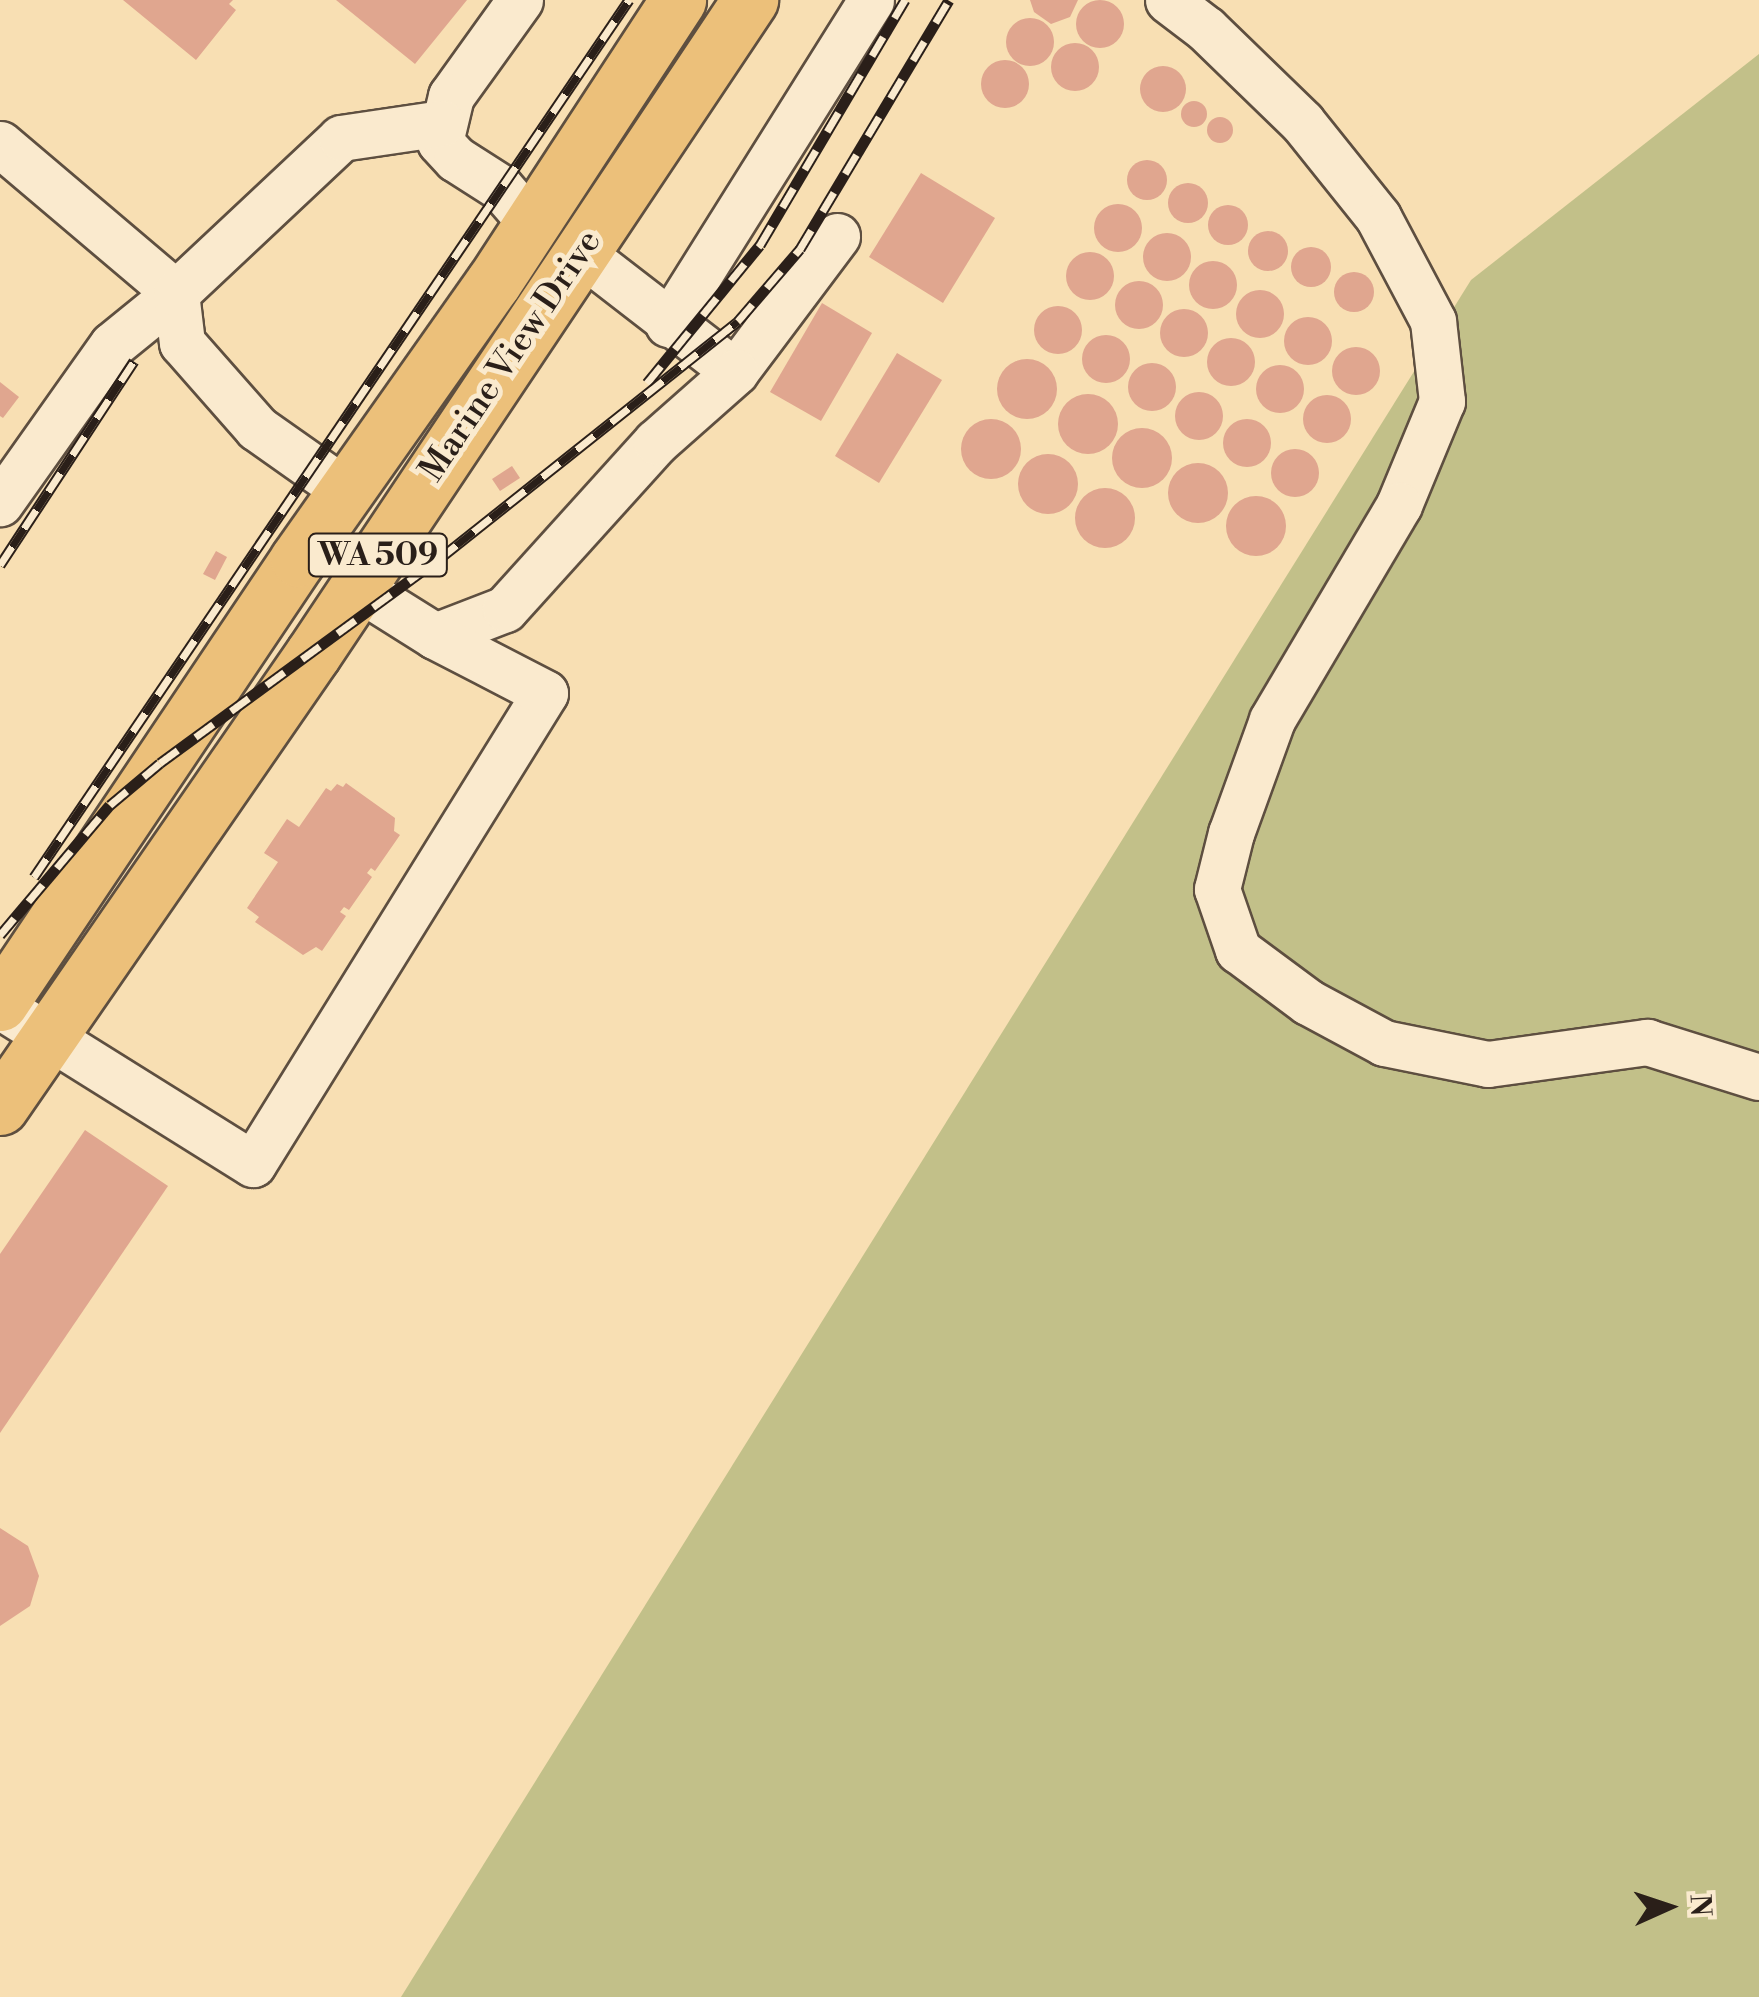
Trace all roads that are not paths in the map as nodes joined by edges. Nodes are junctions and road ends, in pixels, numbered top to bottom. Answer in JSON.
{"nodes":[{"id":1,"x":520,"y":0,"type":"edge"},
{"id":2,"x":678,"y":0,"type":"edge"},
{"id":3,"x":750,"y":0,"type":"edge"},
{"id":4,"x":870,"y":0,"type":"edge"},
{"id":5,"x":1168,"y":0,"type":"edge"},
{"id":6,"x":442,"y":122,"type":"junction"},
{"id":7,"x":0,"y":144,"type":"edge"},
{"id":8,"x":531,"y":223,"type":"junction"},
{"id":9,"x":837,"y":236,"type":"dead end"},
{"id":10,"x":580,"y":252,"type":"junction"},
{"id":11,"x":176,"y":293,"type":"junction"},
{"id":12,"x":668,"y":324,"type":"junction"},
{"id":13,"x":735,"y":372,"type":"junction"},
{"id":14,"x":15,"y":449,"type":"edge"},
{"id":15,"x":348,"y":493,"type":"junction"},
{"id":16,"x":0,"y":503,"type":"edge"},
{"id":17,"x":357,"y":587,"type":"junction"},
{"id":18,"x":435,"y":636,"type":"junction"},
{"id":19,"x":0,"y":1004,"type":"edge"},
{"id":20,"x":48,"y":1037,"type":"junction"},
{"id":21,"x":1759,"y":1077,"type":"edge"},
{"id":22,"x":0,"y":1107,"type":"edge"}],
"edges":[{"from":1,"to":6,"type":"lane"},
{"from":2,"to":8,"type":"main road","name":"Marine View Drive","number":"WA 509"},
{"from":3,"to":10,"type":"main road","name":"Marine View Drive","number":"WA 509"},
{"from":4,"to":12,"type":"lane"},
{"from":5,"to":21,"type":"lane"},
{"from":6,"to":8,"type":"lane"},
{"from":6,"to":11,"type":"lane"},
{"from":7,"to":11,"type":"lane"},
{"from":8,"to":15,"type":"main road","name":"Marine View Drive","number":"WA 509"},
{"from":9,"to":13,"type":"lane"},
{"from":10,"to":12,"type":"lane"},
{"from":10,"to":17,"type":"main road","name":"Marine View Drive","number":"WA 509"},
{"from":11,"to":14,"type":"lane"},
{"from":11,"to":15,"type":"lane"},
{"from":12,"to":13,"type":"lane"},
{"from":13,"to":18,"type":"lane"},
{"from":14,"to":16,"type":"lane"},
{"from":15,"to":19,"type":"main road","name":"Marine View Drive","number":"WA 509"},
{"from":17,"to":18,"type":"lane"},
{"from":17,"to":20,"type":"main road","name":"Marine View Drive","number":"WA 509"},
{"from":18,"to":20,"type":"lane"},
{"from":19,"to":20,"type":"lane"},
{"from":20,"to":22,"type":"main road","name":"Marine View Drive","number":"WA 509"}]}
